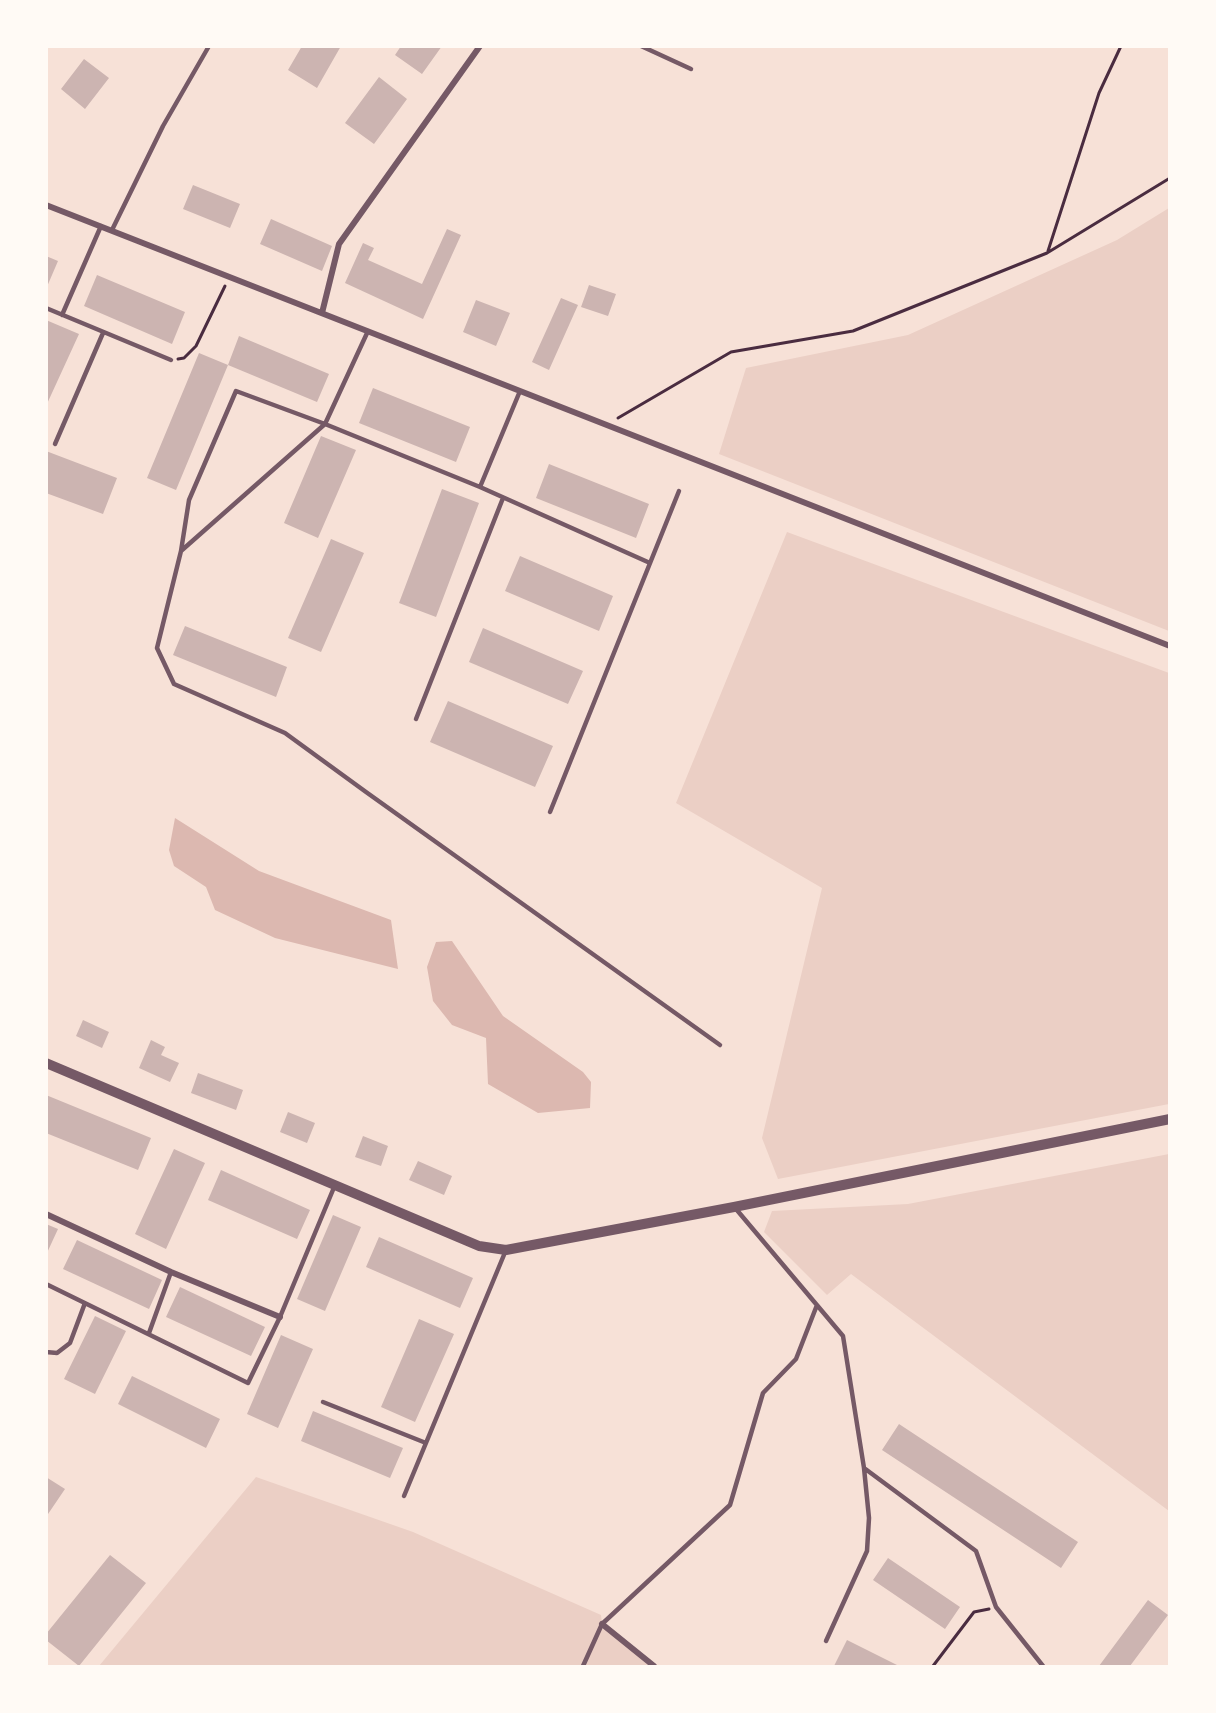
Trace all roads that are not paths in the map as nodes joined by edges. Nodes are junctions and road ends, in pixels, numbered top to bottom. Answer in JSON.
{"nodes":[{"id":1,"x":208,"y":46,"type":"edge"},
{"id":2,"x":480,"y":46,"type":"edge"},
{"id":3,"x":641,"y":46,"type":"edge"},
{"id":4,"x":691,"y":69,"type":"dead end"},
{"id":5,"x":46,"y":205,"type":"edge"},
{"id":6,"x":101,"y":226,"type":"junction"},
{"id":7,"x":112,"y":230,"type":"junction"},
{"id":8,"x":46,"y":308,"type":"edge"},
{"id":9,"x":322,"y":313,"type":"junction"},
{"id":10,"x":62,"y":315,"type":"junction"},
{"id":11,"x":368,"y":331,"type":"junction"},
{"id":12,"x":104,"y":333,"type":"junction"},
{"id":13,"x":171,"y":360,"type":"road end"},
{"id":14,"x":520,"y":391,"type":"junction"},
{"id":15,"x":325,"y":424,"type":"junction"},
{"id":16,"x":55,"y":444,"type":"dead end"},
{"id":17,"x":480,"y":487,"type":"junction"},
{"id":18,"x":679,"y":490,"type":"dead end"},
{"id":19,"x":503,"y":498,"type":"junction"},
{"id":20,"x":181,"y":551,"type":"junction"},
{"id":21,"x":650,"y":563,"type":"junction"},
{"id":22,"x":1170,"y":646,"type":"edge"},
{"id":23,"x":416,"y":719,"type":"dead end"},
{"id":24,"x":550,"y":812,"type":"dead end"},
{"id":25,"x":720,"y":1045,"type":"dead end"},
{"id":26,"x":46,"y":1063,"type":"edge"},
{"id":27,"x":1170,"y":1119,"type":"edge"},
{"id":28,"x":335,"y":1185,"type":"junction"},
{"id":29,"x":734,"y":1207,"type":"junction"},
{"id":30,"x":46,"y":1214,"type":"edge"},
{"id":31,"x":506,"y":1250,"type":"junction"},
{"id":32,"x":171,"y":1272,"type":"junction"},
{"id":33,"x":46,"y":1284,"type":"edge"},
{"id":34,"x":85,"y":1303,"type":"junction"},
{"id":35,"x":817,"y":1305,"type":"junction"},
{"id":36,"x":280,"y":1317,"type":"junction"},
{"id":37,"x":149,"y":1333,"type":"junction"},
{"id":38,"x":46,"y":1352,"type":"edge"},
{"id":39,"x":323,"y":1402,"type":"dead end"},
{"id":40,"x":426,"y":1443,"type":"junction"},
{"id":41,"x":864,"y":1468,"type":"junction"},
{"id":42,"x":404,"y":1496,"type":"dead end"},
{"id":43,"x":602,"y":1624,"type":"junction"},
{"id":44,"x":826,"y":1641,"type":"dead end"},
{"id":45,"x":583,"y":1666,"type":"edge"},
{"id":46,"x":654,"y":1666,"type":"edge"},
{"id":47,"x":1043,"y":1666,"type":"edge"}],
"edges":[{"from":1,"to":7,"type":"lane"},
{"from":2,"to":9,"type":"street"},
{"from":3,"to":4,"type":"lane"},
{"from":5,"to":6,"type":"street"},
{"from":6,"to":7,"type":"street"},
{"from":6,"to":10,"type":"lane"},
{"from":7,"to":9,"type":"street"},
{"from":8,"to":10,"type":"lane"},
{"from":9,"to":11,"type":"street"},
{"from":10,"to":12,"type":"lane"},
{"from":11,"to":14,"type":"street"},
{"from":11,"to":15,"type":"lane"},
{"from":12,"to":13,"type":"lane"},
{"from":12,"to":16,"type":"lane"},
{"from":14,"to":17,"type":"lane"},
{"from":14,"to":22,"type":"street"},
{"from":15,"to":17,"type":"lane"},
{"from":15,"to":20,"type":"lane"},
{"from":15,"to":20,"type":"lane"},
{"from":17,"to":19,"type":"lane"},
{"from":18,"to":21,"type":"lane"},
{"from":19,"to":21,"type":"lane"},
{"from":19,"to":23,"type":"lane"},
{"from":20,"to":25,"type":"lane"},
{"from":21,"to":24,"type":"lane"},
{"from":26,"to":28,"type":"street"},
{"from":27,"to":29,"type":"street"},
{"from":28,"to":31,"type":"street"},
{"from":28,"to":36,"type":"lane"},
{"from":29,"to":31,"type":"street"},
{"from":29,"to":35,"type":"lane"},
{"from":30,"to":32,"type":"street"},
{"from":31,"to":40,"type":"lane"},
{"from":32,"to":36,"type":"street"},
{"from":32,"to":37,"type":"lane"},
{"from":33,"to":34,"type":"lane"},
{"from":34,"to":37,"type":"lane"},
{"from":34,"to":38,"type":"lane"},
{"from":35,"to":41,"type":"lane"},
{"from":35,"to":43,"type":"lane"},
{"from":36,"to":37,"type":"lane"},
{"from":39,"to":40,"type":"lane"},
{"from":40,"to":42,"type":"lane"},
{"from":41,"to":44,"type":"lane"},
{"from":41,"to":47,"type":"lane"},
{"from":43,"to":45,"type":"lane"},
{"from":43,"to":46,"type":"street"}]}
